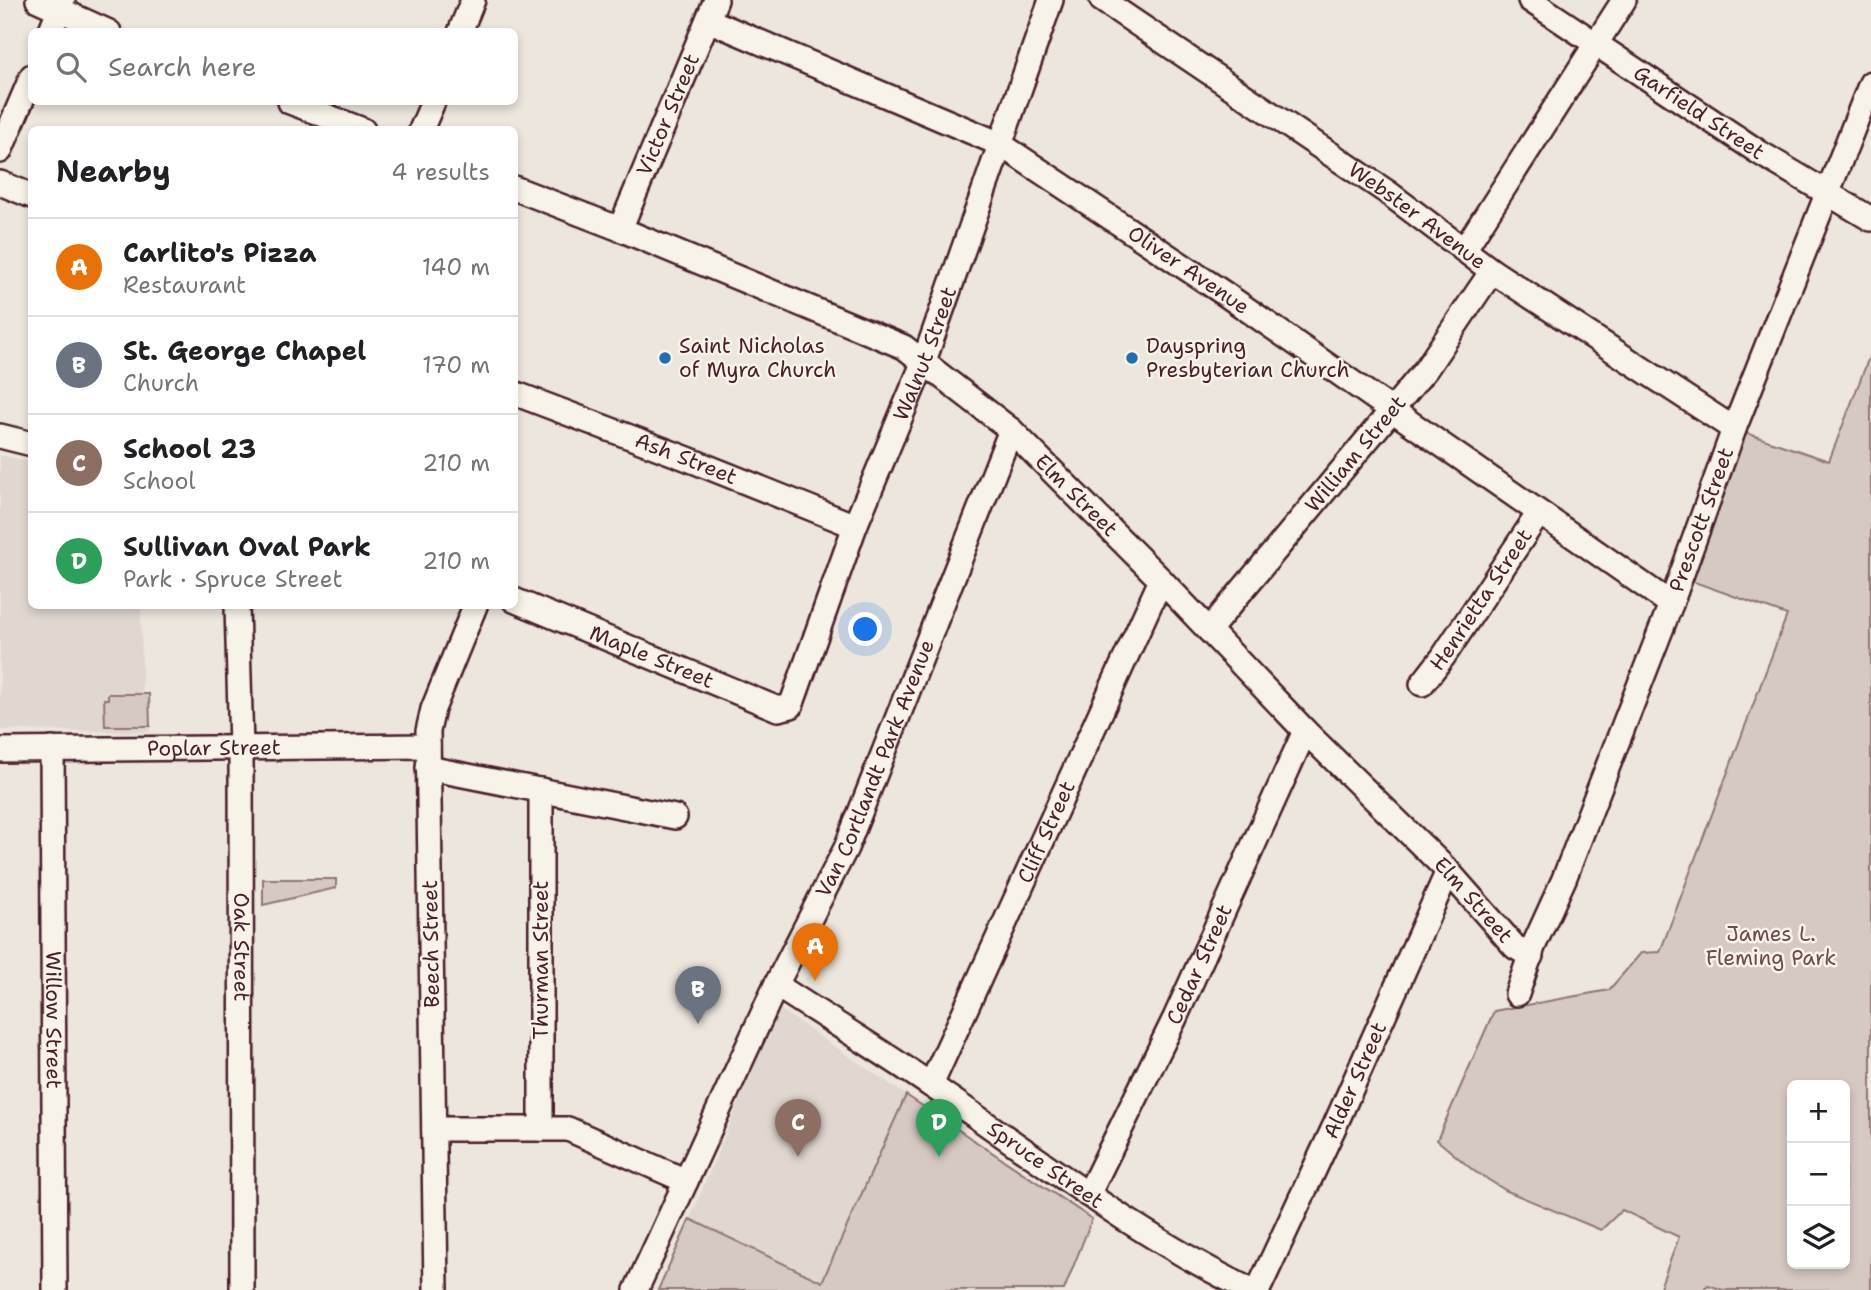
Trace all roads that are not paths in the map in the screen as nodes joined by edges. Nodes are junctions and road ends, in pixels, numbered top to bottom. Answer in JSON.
{"nodes":[{"id":1,"x":38,"y":0,"type":"edge"},
{"id":2,"x":473,"y":0,"type":"edge"},
{"id":3,"x":1051,"y":0,"type":"edge"},
{"id":4,"x":1102,"y":0,"type":"edge"},
{"id":5,"x":1530,"y":0,"type":"edge"},
{"id":6,"x":1624,"y":0,"type":"edge"},
{"id":7,"x":61,"y":5,"type":"edge"},
{"id":8,"x":712,"y":10,"type":"edge"},
{"id":9,"x":52,"y":28,"type":"edge"},
{"id":10,"x":101,"y":28,"type":"edge"},
{"id":11,"x":462,"y":28,"type":"edge"},
{"id":12,"x":1596,"y":43,"type":"junction"},
{"id":13,"x":1871,"y":83,"type":"edge"},
{"id":14,"x":28,"y":85,"type":"edge"},
{"id":15,"x":298,"y":105,"type":"edge"},
{"id":16,"x":432,"y":105,"type":"edge"},
{"id":17,"x":353,"y":126,"type":"edge"},
{"id":18,"x":423,"y":126,"type":"edge"},
{"id":19,"x":1000,"y":144,"type":"junction"},
{"id":20,"x":0,"y":151,"type":"edge"},
{"id":21,"x":0,"y":183,"type":"edge"},
{"id":22,"x":518,"y":190,"type":"edge"},
{"id":23,"x":1826,"y":192,"type":"junction"},
{"id":24,"x":28,"y":194,"type":"edge"},
{"id":25,"x":1871,"y":219,"type":"edge"},
{"id":26,"x":621,"y":229,"type":"junction"},
{"id":27,"x":1464,"y":250,"type":"junction"},
{"id":28,"x":1492,"y":271,"type":"junction"},
{"id":29,"x":924,"y":361,"type":"junction"},
{"id":30,"x":518,"y":395,"type":"edge"},
{"id":31,"x":1392,"y":410,"type":"junction"},
{"id":32,"x":1734,"y":429,"type":"junction"},
{"id":33,"x":1012,"y":430,"type":"junction"},
{"id":34,"x":0,"y":436,"type":"edge"},
{"id":35,"x":28,"y":443,"type":"edge"},
{"id":36,"x":1539,"y":513,"type":"junction"},
{"id":37,"x":855,"y":526,"type":"junction"},
{"id":38,"x":1161,"y":580,"type":"junction"},
{"id":39,"x":518,"y":602,"type":"edge"},
{"id":40,"x":1671,"y":604,"type":"junction"},
{"id":41,"x":237,"y":609,"type":"edge"},
{"id":42,"x":474,"y":609,"type":"edge"},
{"id":43,"x":1209,"y":630,"type":"junction"},
{"id":44,"x":1422,"y":684,"type":"dead end"},
{"id":45,"x":790,"y":706,"type":"joint"},
{"id":46,"x":1305,"y":731,"type":"junction"},
{"id":47,"x":241,"y":748,"type":"junction"},
{"id":48,"x":0,"y":750,"type":"edge"},
{"id":49,"x":52,"y":750,"type":"junction"},
{"id":50,"x":428,"y":757,"type":"junction"},
{"id":51,"x":541,"y":790,"type":"junction"},
{"id":52,"x":675,"y":817,"type":"dead end"},
{"id":53,"x":1448,"y":871,"type":"junction"},
{"id":54,"x":1531,"y":956,"type":"junction"},
{"id":55,"x":776,"y":985,"type":"junction"},
{"id":56,"x":1517,"y":994,"type":"dead end"},
{"id":57,"x":931,"y":1085,"type":"junction"},
{"id":58,"x":434,"y":1129,"type":"junction"},
{"id":59,"x":541,"y":1129,"type":"junction"},
{"id":60,"x":686,"y":1181,"type":"junction"},
{"id":61,"x":1088,"y":1195,"type":"junction"},
{"id":62,"x":55,"y":1290,"type":"edge"},
{"id":63,"x":242,"y":1290,"type":"edge"},
{"id":64,"x":436,"y":1290,"type":"edge"},
{"id":65,"x":636,"y":1290,"type":"edge"},
{"id":66,"x":1250,"y":1290,"type":"edge"},
{"id":67,"x":1258,"y":1290,"type":"edge"}],
"edges":[{"from":1,"to":7,"type":"street"},
{"from":2,"to":11,"type":"street"},
{"from":3,"to":19,"type":"street","name":"Walnut Street"},
{"from":4,"to":27,"type":"street","name":"Webster Avenue"},
{"from":5,"to":12,"type":"street","name":"Garfield Street"},
{"from":6,"to":12,"type":"street"},
{"from":7,"to":9,"type":"street"},
{"from":7,"to":10,"type":"street"},
{"from":8,"to":19,"type":"street","name":"Oliver Avenue"},
{"from":8,"to":26,"type":"street","name":"Victor Street"},
{"from":12,"to":23,"type":"street","name":"Garfield Street"},
{"from":12,"to":27,"type":"street"},
{"from":13,"to":23,"type":"street","name":"Prescott Street"},
{"from":14,"to":20,"type":"street"},
{"from":15,"to":17,"type":"street"},
{"from":16,"to":18,"type":"street"},
{"from":19,"to":29,"type":"street","name":"Walnut Street"},
{"from":19,"to":31,"type":"street","name":"Oliver Avenue"},
{"from":21,"to":24,"type":"street"},
{"from":22,"to":26,"type":"street","name":"Elm Street"},
{"from":23,"to":25,"type":"street","name":"Garfield Street"},
{"from":23,"to":32,"type":"street","name":"Prescott Street"},
{"from":26,"to":29,"type":"street","name":"Elm Street"},
{"from":27,"to":28,"type":"street","name":"Webster Avenue"},
{"from":28,"to":31,"type":"street","name":"William Street"},
{"from":28,"to":32,"type":"street","name":"Webster Avenue"},
{"from":29,"to":33,"type":"street","name":"Elm Street"},
{"from":29,"to":37,"type":"street","name":"Walnut Street"},
{"from":30,"to":37,"type":"street","name":"Ash Street"},
{"from":31,"to":36,"type":"street","name":"Oliver Avenue"},
{"from":31,"to":43,"type":"street","name":"William Street"},
{"from":32,"to":40,"type":"street","name":"Prescott Street"},
{"from":33,"to":38,"type":"street","name":"Elm Street"},
{"from":33,"to":55,"type":"street","name":"Van Cortlandt Park Avenue"},
{"from":34,"to":35,"type":"street"},
{"from":36,"to":40,"type":"street","name":"Oliver Avenue"},
{"from":36,"to":44,"type":"street","name":"Henrietta Street"},
{"from":37,"to":45,"type":"street","name":"Walnut Street"},
{"from":38,"to":43,"type":"street","name":"Elm Street"},
{"from":38,"to":57,"type":"street","name":"Cliff Street"},
{"from":39,"to":45,"type":"street","name":"Maple Street"},
{"from":40,"to":54,"type":"street","name":"Prescott Street"},
{"from":41,"to":47,"type":"street","name":"Oak Street"},
{"from":42,"to":50,"type":"street","name":"Beech Street"},
{"from":43,"to":46,"type":"street","name":"Elm Street"},
{"from":46,"to":53,"type":"street","name":"Elm Street"},
{"from":46,"to":61,"type":"street","name":"Cedar Street"},
{"from":47,"to":49,"type":"street","name":"Poplar Street"},
{"from":47,"to":50,"type":"street","name":"Poplar Street"},
{"from":47,"to":63,"type":"street","name":"Oak Street"},
{"from":48,"to":49,"type":"street","name":"Poplar Street"},
{"from":49,"to":62,"type":"street","name":"Willow Street"},
{"from":50,"to":51,"type":"street","name":"Poplar Street"},
{"from":50,"to":58,"type":"street","name":"Beech Street"},
{"from":51,"to":52,"type":"street","name":"Poplar Street"},
{"from":51,"to":59,"type":"street","name":"Thurman Street"},
{"from":53,"to":54,"type":"street","name":"Elm Street"},
{"from":53,"to":67,"type":"street","name":"Alder Street"},
{"from":54,"to":56,"type":"street","name":"Prescott Street"},
{"from":55,"to":57,"type":"street","name":"Spruce Street"},
{"from":55,"to":60,"type":"street","name":"Van Cortlandt Park Avenue"},
{"from":57,"to":61,"type":"street","name":"Spruce Street"},
{"from":58,"to":59,"type":"street"},
{"from":58,"to":64,"type":"street","name":"Beech Street"},
{"from":59,"to":60,"type":"street"},
{"from":60,"to":65,"type":"street","name":"Van Cortlandt Park Avenue"},
{"from":61,"to":66,"type":"street","name":"Spruce Street"}]}
